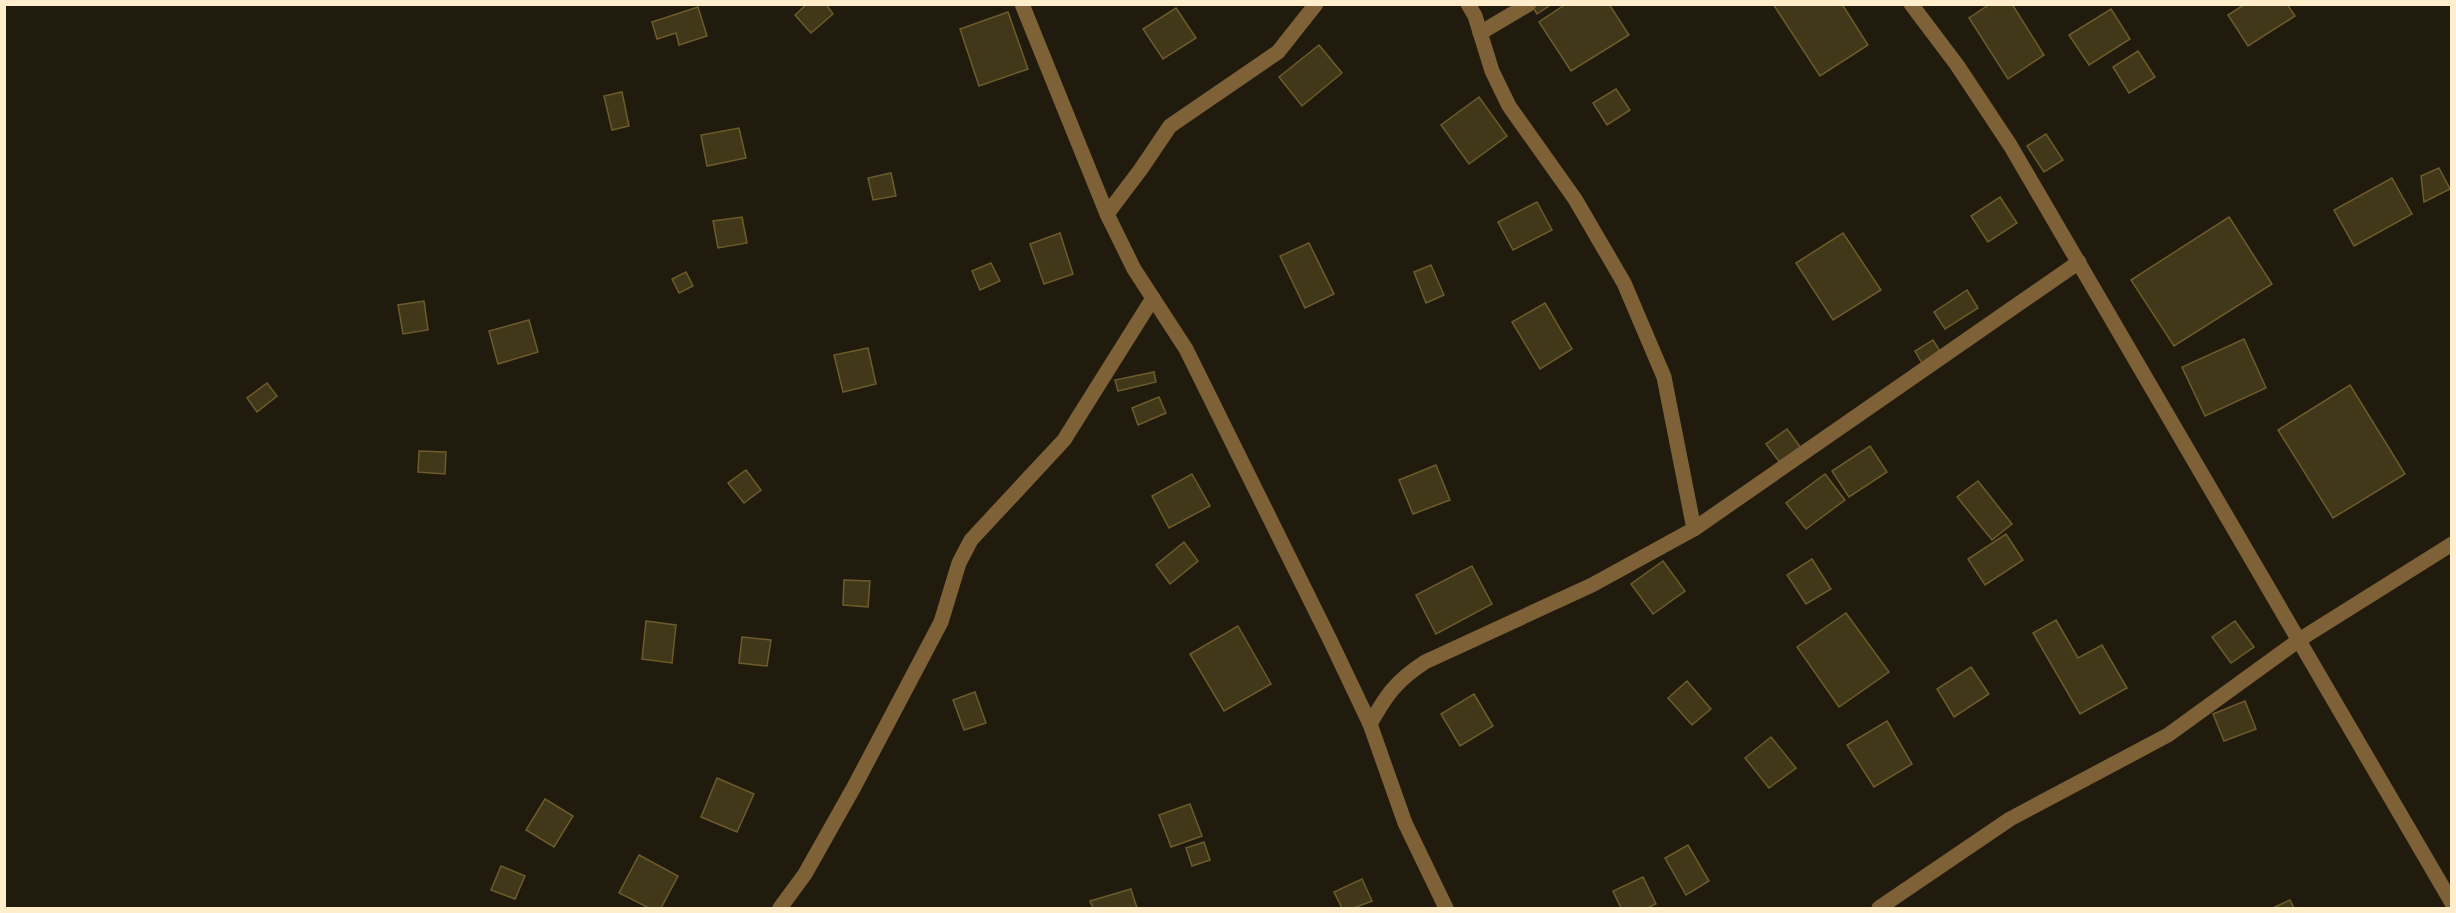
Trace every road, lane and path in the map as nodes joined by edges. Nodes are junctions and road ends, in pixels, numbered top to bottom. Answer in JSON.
{"nodes":[{"id":1,"x":1022,"y":4,"type":"edge"},
{"id":2,"x":1316,"y":4,"type":"edge"},
{"id":3,"x":1468,"y":4,"type":"edge"},
{"id":4,"x":1529,"y":4,"type":"edge"},
{"id":5,"x":1911,"y":4,"type":"edge"},
{"id":6,"x":1480,"y":33,"type":"junction"},
{"id":7,"x":1107,"y":214,"type":"junction"},
{"id":8,"x":2079,"y":262,"type":"junction"},
{"id":9,"x":1153,"y":298,"type":"junction"},
{"id":10,"x":1695,"y":529,"type":"junction"},
{"id":11,"x":2451,"y":544,"type":"edge"},
{"id":12,"x":2299,"y":640,"type":"junction"},
{"id":13,"x":1370,"y":724,"type":"junction"},
{"id":14,"x":2451,"y":903,"type":"edge"},
{"id":15,"x":780,"y":909,"type":"edge"},
{"id":16,"x":1446,"y":909,"type":"edge"},
{"id":17,"x":1879,"y":909,"type":"edge"}],
"edges":[{"from":1,"to":7,"type":"street"},
{"from":2,"to":7,"type":"street"},
{"from":3,"to":6,"type":"street"},
{"from":4,"to":6,"type":"street"},
{"from":5,"to":8,"type":"street"},
{"from":6,"to":10,"type":"street"},
{"from":7,"to":9,"type":"street"},
{"from":8,"to":10,"type":"street"},
{"from":8,"to":12,"type":"street"},
{"from":9,"to":13,"type":"street"},
{"from":9,"to":15,"type":"street"},
{"from":10,"to":13,"type":"street"},
{"from":11,"to":12,"type":"street"},
{"from":12,"to":14,"type":"street"},
{"from":12,"to":17,"type":"street"},
{"from":13,"to":16,"type":"street"}]}
